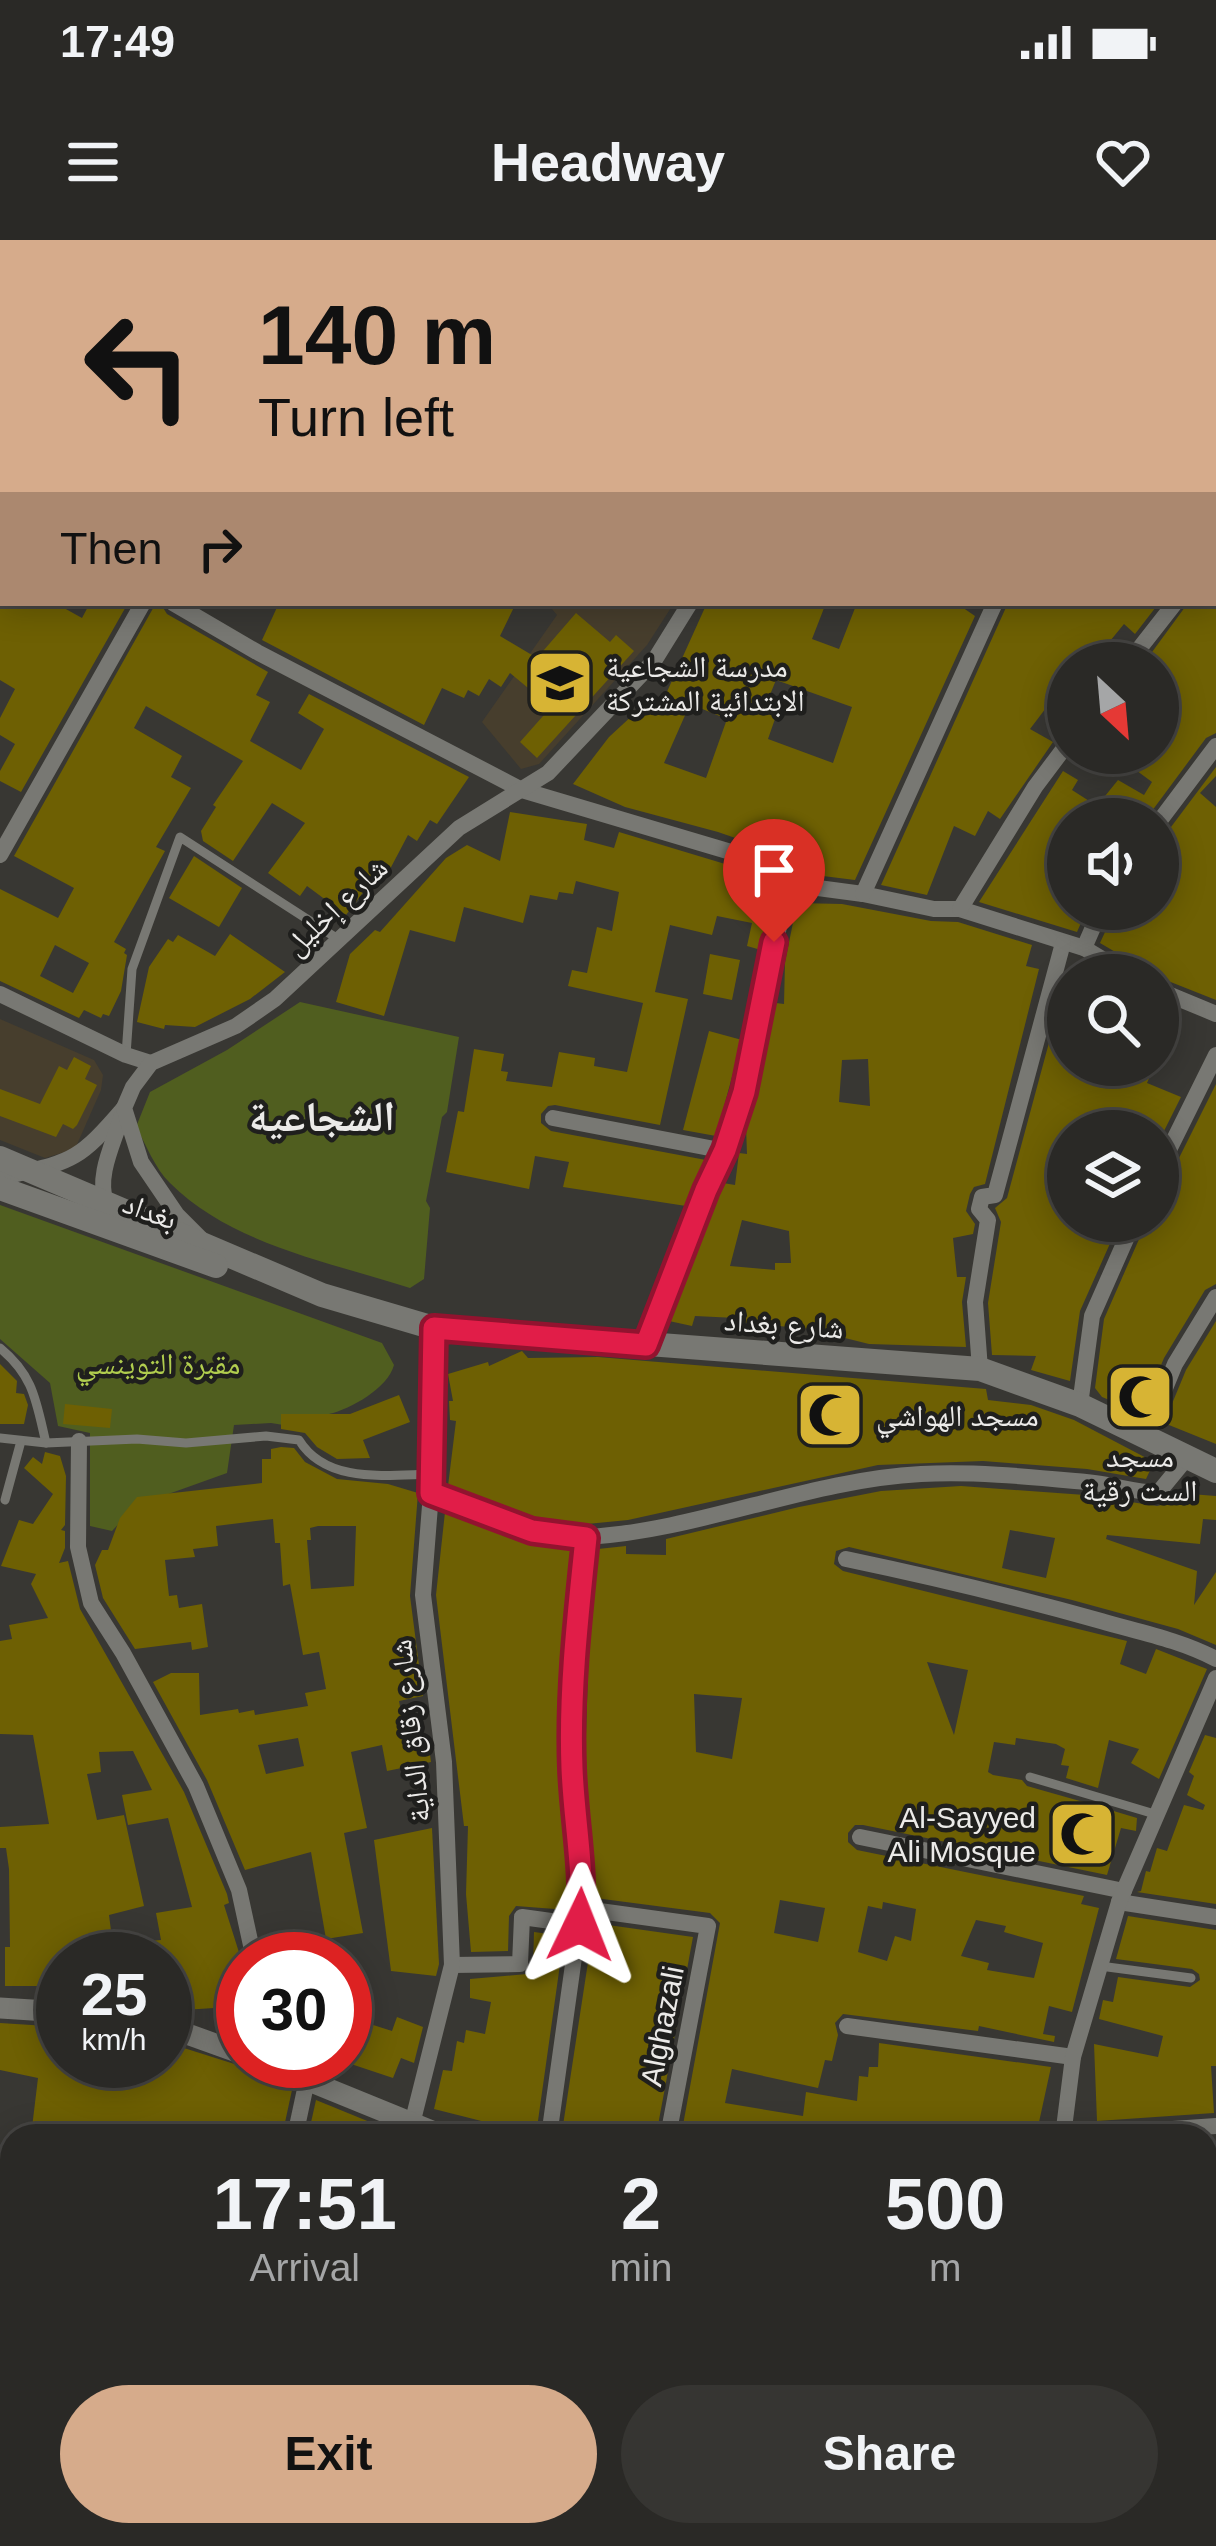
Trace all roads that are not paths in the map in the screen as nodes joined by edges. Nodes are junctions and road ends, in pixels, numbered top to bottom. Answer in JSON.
{"nodes":[{"id":1,"x":140,"y":606,"type":"edge"},
{"id":2,"x":178,"y":606,"type":"edge"},
{"id":3,"x":688,"y":606,"type":"edge"},
{"id":4,"x":994,"y":606,"type":"edge"},
{"id":5,"x":1173,"y":606,"type":"edge"},
{"id":6,"x":1144,"y":642,"type":"edge"},
{"id":7,"x":1216,"y":746,"type":"edge"},
{"id":8,"x":1047,"y":771,"type":"edge"},
{"id":9,"x":522,"y":790,"type":"junction"},
{"id":10,"x":1177,"y":798,"type":"edge"},
{"id":11,"x":0,"y":855,"type":"edge"},
{"id":12,"x":788,"y":884,"type":"junction"},
{"id":13,"x":863,"y":894,"type":"junction"},
{"id":14,"x":960,"y":909,"type":"junction"},
{"id":15,"x":1092,"y":930,"type":"edge"},
{"id":16,"x":340,"y":941,"type":"junction"},
{"id":17,"x":1063,"y":943,"type":"junction"},
{"id":18,"x":1084,"y":948,"type":"junction"},
{"id":19,"x":1094,"y":954,"type":"edge"},
{"id":20,"x":0,"y":994,"type":"edge"},
{"id":21,"x":1179,"y":999,"type":"edge"},
{"id":22,"x":1216,"y":1014,"type":"edge"},
{"id":23,"x":126,"y":1055,"type":"junction"},
{"id":24,"x":1216,"y":1055,"type":"edge"},
{"id":25,"x":152,"y":1063,"type":"junction"},
{"id":26,"x":124,"y":1108,"type":"junction"},
{"id":27,"x":553,"y":1118,"type":"dead end"},
{"id":28,"x":1179,"y":1130,"type":"edge"},
{"id":29,"x":725,"y":1150,"type":"junction"},
{"id":30,"x":0,"y":1158,"type":"edge"},
{"id":31,"x":33,"y":1170,"type":"junction"},
{"id":32,"x":0,"y":1178,"type":"edge"},
{"id":33,"x":0,"y":1188,"type":"edge"},
{"id":34,"x":106,"y":1203,"type":"junction"},
{"id":35,"x":1125,"y":1242,"type":"edge"},
{"id":36,"x":211,"y":1249,"type":"junction"},
{"id":37,"x":283,"y":1279,"type":"junction"},
{"id":38,"x":1216,"y":1297,"type":"edge"},
{"id":39,"x":434,"y":1328,"type":"junction"},
{"id":40,"x":646,"y":1345,"type":"junction"},
{"id":41,"x":0,"y":1348,"type":"edge"},
{"id":42,"x":980,"y":1369,"type":"junction"},
{"id":43,"x":1080,"y":1406,"type":"junction"},
{"id":44,"x":1144,"y":1437,"type":"junction"},
{"id":45,"x":0,"y":1438,"type":"edge"},
{"id":46,"x":21,"y":1441,"type":"junction"},
{"id":47,"x":79,"y":1441,"type":"junction"},
{"id":48,"x":46,"y":1443,"type":"junction"},
{"id":49,"x":1186,"y":1459,"type":"junction"},
{"id":50,"x":1216,"y":1471,"type":"edge"},
{"id":51,"x":431,"y":1484,"type":"junction"},
{"id":52,"x":4,"y":1500,"type":"dead end"},
{"id":53,"x":586,"y":1538,"type":"junction"},
{"id":54,"x":846,"y":1559,"type":"dead end"},
{"id":55,"x":1216,"y":1659,"type":"edge"},
{"id":56,"x":1216,"y":1678,"type":"edge"},
{"id":57,"x":1030,"y":1777,"type":"dead end"},
{"id":58,"x":1158,"y":1815,"type":"junction"},
{"id":59,"x":860,"y":1837,"type":"dead end"},
{"id":60,"x":1122,"y":1896,"type":"junction"},
{"id":61,"x":1216,"y":1916,"type":"edge"},
{"id":62,"x":580,"y":1925,"type":"junction"},
{"id":63,"x":248,"y":1932,"type":"edge"},
{"id":64,"x":452,"y":1965,"type":"junction"},
{"id":65,"x":1100,"y":1966,"type":"junction"},
{"id":66,"x":1191,"y":1978,"type":"dead end"},
{"id":67,"x":0,"y":2008,"type":"edge"},
{"id":68,"x":36,"y":2010,"type":"edge"},
{"id":69,"x":847,"y":2026,"type":"dead end"},
{"id":70,"x":1073,"y":2057,"type":"junction"},
{"id":71,"x":305,"y":2088,"type":"edge"},
{"id":72,"x":326,"y":2088,"type":"edge"},
{"id":73,"x":298,"y":2124,"type":"edge"},
{"id":74,"x":412,"y":2124,"type":"joint"},
{"id":75,"x":551,"y":2124,"type":"edge"},
{"id":76,"x":670,"y":2124,"type":"edge"},
{"id":77,"x":1068,"y":2124,"type":"edge"}],
"edges":[{"from":1,"to":11,"type":"street"},
{"from":2,"to":9,"type":"street"},
{"from":3,"to":9,"type":"street","name":"شارع إخليل"},
{"from":4,"to":13,"type":"street"},
{"from":5,"to":6,"type":"street"},
{"from":7,"to":10,"type":"street"},
{"from":8,"to":14,"type":"street"},
{"from":9,"to":12,"type":"street"},
{"from":9,"to":16,"type":"street","name":"شارع إخليل"},
{"from":12,"to":13,"type":"street"},
{"from":12,"to":29,"type":"street"},
{"from":13,"to":14,"type":"street"},
{"from":14,"to":17,"type":"street"},
{"from":15,"to":18,"type":"street"},
{"from":16,"to":23,"type":"lane"},
{"from":16,"to":25,"type":"street","name":"شارع إخليل"},
{"from":17,"to":18,"type":"street"},
{"from":17,"to":42,"type":"street"},
{"from":18,"to":19,"type":"street"},
{"from":20,"to":23,"type":"street"},
{"from":21,"to":22,"type":"street"},
{"from":23,"to":25,"type":"street"},
{"from":24,"to":28,"type":"street"},
{"from":25,"to":26,"type":"street"},
{"from":26,"to":31,"type":"street"},
{"from":26,"to":34,"type":"street"},
{"from":26,"to":36,"type":"street"},
{"from":27,"to":29,"type":"street"},
{"from":29,"to":40,"type":"street"},
{"from":30,"to":31,"type":"main road","name":"شارع بغداد"},
{"from":31,"to":32,"type":"street"},
{"from":31,"to":34,"type":"main road","name":"شارع بغداد"},
{"from":33,"to":37,"type":"main road","name":"بغداد"},
{"from":34,"to":36,"type":"main road","name":"شارع بغداد"},
{"from":35,"to":43,"type":"street"},
{"from":36,"to":37,"type":"main road","name":"شارع بغداد"},
{"from":37,"to":39,"type":"main road","name":"شارع بغداد"},
{"from":38,"to":44,"type":"street"},
{"from":39,"to":40,"type":"main road","name":"شارع بغداد"},
{"from":39,"to":51,"type":"street","name":"شارع زقاق الداية"},
{"from":40,"to":42,"type":"main road","name":"شارع بغداد"},
{"from":41,"to":48,"type":"lane"},
{"from":42,"to":43,"type":"main road","name":"شارع بغداد"},
{"from":43,"to":44,"type":"main road","name":"شارع بغداد"},
{"from":44,"to":49,"type":"main road","name":"شارع بغداد"},
{"from":45,"to":46,"type":"lane"},
{"from":46,"to":48,"type":"lane"},
{"from":46,"to":52,"type":"lane"},
{"from":47,"to":48,"type":"lane"},
{"from":47,"to":51,"type":"lane"},
{"from":47,"to":63,"type":"street"},
{"from":49,"to":50,"type":"main road","name":"شارع بغداد"},
{"from":49,"to":53,"type":"street"},
{"from":51,"to":53,"type":"street"},
{"from":51,"to":64,"type":"street","name":"شارع زقاق الداية"},
{"from":53,"to":62,"type":"street"},
{"from":54,"to":55,"type":"street"},
{"from":56,"to":58,"type":"street"},
{"from":57,"to":58,"type":"lane"},
{"from":58,"to":60,"type":"street"},
{"from":59,"to":60,"type":"street"},
{"from":60,"to":61,"type":"street"},
{"from":60,"to":65,"type":"street"},
{"from":62,"to":64,"type":"street"},
{"from":62,"to":75,"type":"street"},
{"from":62,"to":76,"type":"street","name":"Alghazali"},
{"from":64,"to":74,"type":"street","name":"شارع زقاق الداية"},
{"from":65,"to":66,"type":"lane"},
{"from":65,"to":70,"type":"street"},
{"from":67,"to":68,"type":"street"},
{"from":69,"to":70,"type":"street"},
{"from":70,"to":77,"type":"street"},
{"from":71,"to":73,"type":"street"},
{"from":72,"to":74,"type":"street"}]}
